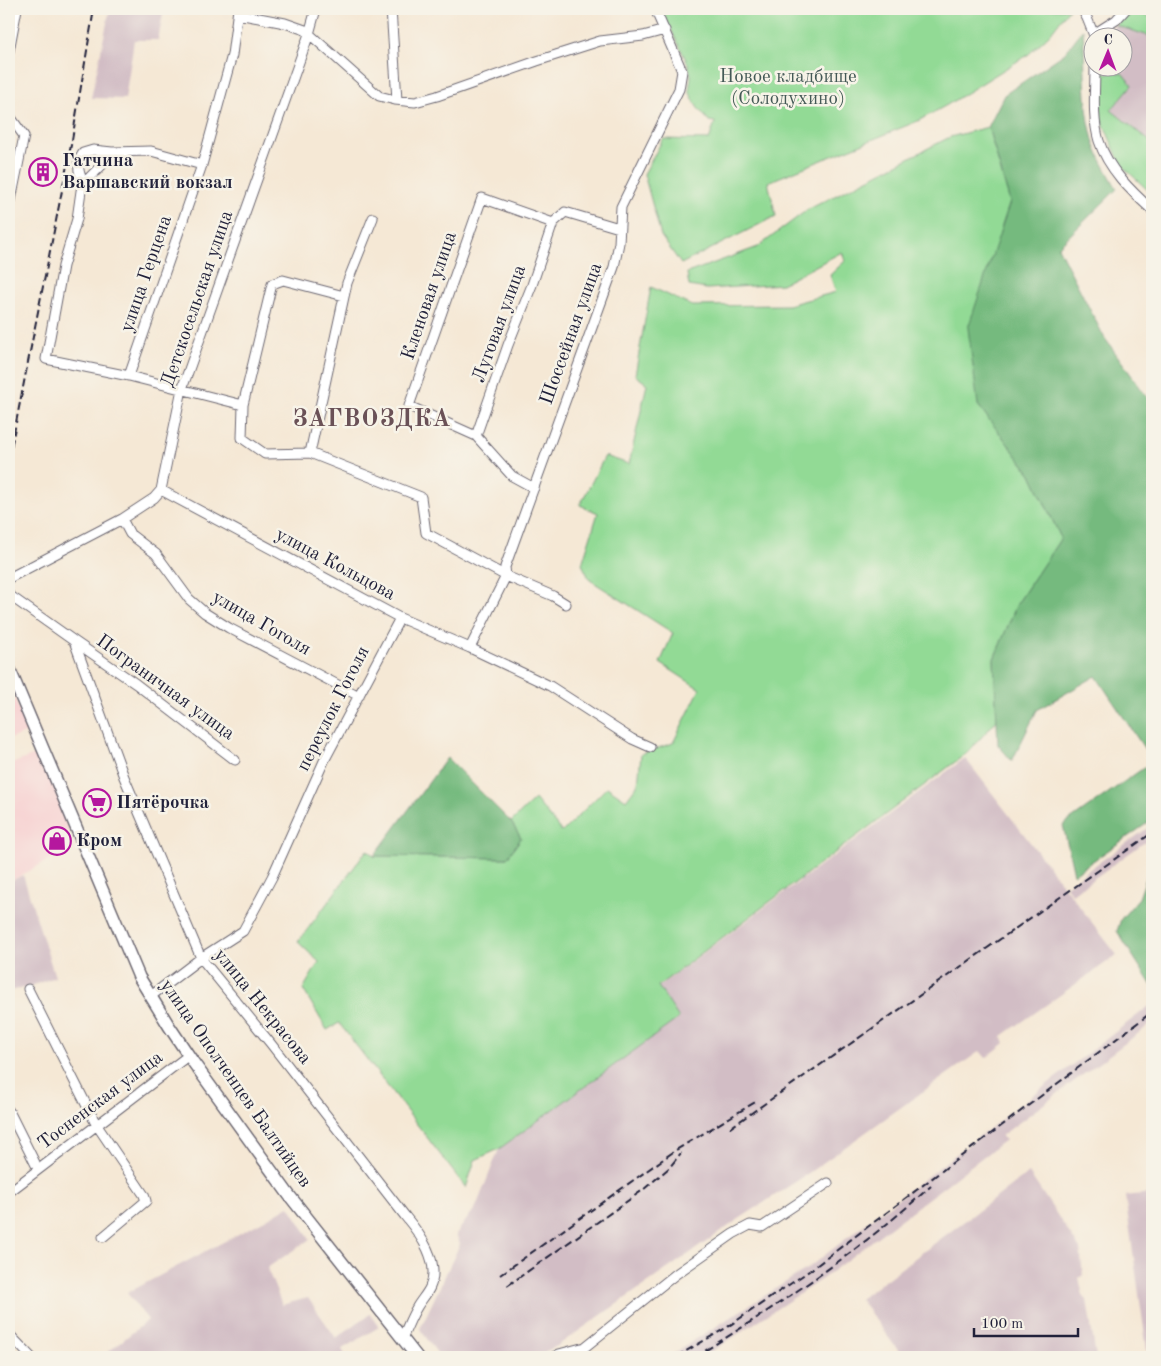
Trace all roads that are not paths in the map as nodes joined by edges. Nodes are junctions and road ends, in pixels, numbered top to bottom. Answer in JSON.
{"nodes":[{"id":1,"x":18,"y":9,"type":"edge"},
{"id":2,"x":316,"y":9,"type":"edge"},
{"id":3,"x":391,"y":9,"type":"edge"},
{"id":4,"x":655,"y":9,"type":"edge"},
{"id":5,"x":1082,"y":9,"type":"edge"},
{"id":6,"x":1126,"y":9,"type":"edge"},
{"id":7,"x":238,"y":11,"type":"edge"},
{"id":8,"x":1090,"y":28,"type":"edge"},
{"id":9,"x":1105,"y":28,"type":"edge"},
{"id":10,"x":664,"y":30,"type":"junction"},
{"id":11,"x":309,"y":34,"type":"junction"},
{"id":12,"x":9,"y":51,"type":"edge"},
{"id":13,"x":1095,"y":78,"type":"edge"},
{"id":14,"x":397,"y":100,"type":"junction"},
{"id":15,"x":9,"y":115,"type":"edge"},
{"id":16,"x":100,"y":151,"type":"junction"},
{"id":17,"x":112,"y":152,"type":"junction"},
{"id":18,"x":9,"y":159,"type":"edge"},
{"id":19,"x":105,"y":160,"type":"junction"},
{"id":20,"x":19,"y":161,"type":"junction"},
{"id":21,"x":202,"y":165,"type":"junction"},
{"id":22,"x":84,"y":183,"type":"junction"},
{"id":23,"x":9,"y":210,"type":"edge"},
{"id":24,"x":1152,"y":210,"type":"edge"},
{"id":25,"x":373,"y":218,"type":"dead end"},
{"id":26,"x":553,"y":223,"type":"junction"},
{"id":27,"x":619,"y":228,"type":"junction"},
{"id":28,"x":344,"y":296,"type":"junction"},
{"id":29,"x":129,"y":376,"type":"junction"},
{"id":30,"x":182,"y":389,"type":"junction"},
{"id":31,"x":243,"y":405,"type":"junction"},
{"id":32,"x":476,"y":436,"type":"junction"},
{"id":33,"x":310,"y":453,"type":"junction"},
{"id":34,"x":534,"y":488,"type":"junction"},
{"id":35,"x":161,"y":490,"type":"junction"},
{"id":36,"x":122,"y":519,"type":"junction"},
{"id":37,"x":506,"y":576,"type":"junction"},
{"id":38,"x":9,"y":578,"type":"edge"},
{"id":39,"x":9,"y":595,"type":"edge"},
{"id":40,"x":566,"y":604,"type":"dead end"},
{"id":41,"x":400,"y":618,"type":"junction"},
{"id":42,"x":74,"y":642,"type":"junction"},
{"id":43,"x":470,"y":648,"type":"junction"},
{"id":44,"x":9,"y":668,"type":"edge"},
{"id":45,"x":359,"y":696,"type":"junction"},
{"id":46,"x":650,"y":747,"type":"dead end"},
{"id":47,"x":235,"y":760,"type":"dead end"},
{"id":48,"x":200,"y":958,"type":"junction"},
{"id":49,"x":28,"y":989,"type":"dead end"},
{"id":50,"x":151,"y":996,"type":"junction"},
{"id":51,"x":189,"y":1055,"type":"junction"},
{"id":52,"x":9,"y":1112,"type":"edge"},
{"id":53,"x":96,"y":1124,"type":"junction"},
{"id":54,"x":38,"y":1169,"type":"junction"},
{"id":55,"x":828,"y":1183,"type":"dead end"},
{"id":56,"x":9,"y":1192,"type":"edge"},
{"id":57,"x":103,"y":1237,"type":"dead end"},
{"id":58,"x":9,"y":1334,"type":"edge"},
{"id":59,"x":402,"y":1338,"type":"junction"},
{"id":60,"x":32,"y":1357,"type":"edge"},
{"id":61,"x":417,"y":1357,"type":"edge"},
{"id":62,"x":554,"y":1357,"type":"edge"}],
"edges":[{"from":1,"to":12,"type":"street"},
{"from":2,"to":11,"type":"street","name":"Детскосельская улица"},
{"from":3,"to":14,"type":"street"},
{"from":4,"to":10,"type":"street","name":"Шоссейная улица"},
{"from":5,"to":8,"type":"street"},
{"from":6,"to":9,"type":"street"},
{"from":7,"to":11,"type":"street"},
{"from":7,"to":21,"type":"street","name":"улица Герцена"},
{"from":10,"to":14,"type":"street"},
{"from":10,"to":27,"type":"street","name":"Шоссейная улица"},
{"from":11,"to":14,"type":"street"},
{"from":11,"to":30,"type":"street","name":"Детскосельская улица"},
{"from":13,"to":24,"type":"street"},
{"from":15,"to":20,"type":"street"},
{"from":16,"to":17,"type":"street"},
{"from":16,"to":19,"type":"street"},
{"from":16,"to":22,"type":"street"},
{"from":17,"to":19,"type":"street"},
{"from":17,"to":21,"type":"street"},
{"from":18,"to":20,"type":"street"},
{"from":19,"to":22,"type":"street"},
{"from":20,"to":23,"type":"street"},
{"from":21,"to":29,"type":"street","name":"улица Герцена"},
{"from":22,"to":29,"type":"street"},
{"from":25,"to":28,"type":"street"},
{"from":26,"to":27,"type":"street"},
{"from":26,"to":32,"type":"street","name":"Луговая улица"},
{"from":26,"to":32,"type":"street","name":"Кленовая улица"},
{"from":27,"to":34,"type":"street","name":"Шоссейная улица"},
{"from":28,"to":31,"type":"street"},
{"from":28,"to":33,"type":"street"},
{"from":29,"to":30,"type":"street"},
{"from":30,"to":31,"type":"street"},
{"from":30,"to":35,"type":"street","name":"Детскосельская улица"},
{"from":31,"to":33,"type":"street"},
{"from":32,"to":34,"type":"street"},
{"from":33,"to":37,"type":"street"},
{"from":34,"to":37,"type":"street","name":"Шоссейная улица"},
{"from":35,"to":36,"type":"street"},
{"from":35,"to":41,"type":"street","name":"улица Кольцова"},
{"from":36,"to":38,"type":"street"},
{"from":36,"to":45,"type":"street","name":"улица Гоголя"},
{"from":37,"to":40,"type":"street"},
{"from":37,"to":43,"type":"street","name":"Шоссейная улица"},
{"from":39,"to":42,"type":"street"},
{"from":41,"to":43,"type":"street","name":"улица Кольцова"},
{"from":41,"to":45,"type":"street","name":"переулок Гоголя"},
{"from":42,"to":47,"type":"street","name":"Пограничная улица"},
{"from":42,"to":48,"type":"street","name":"улица Некрасова"},
{"from":43,"to":46,"type":"street","name":"улица Кольцова"},
{"from":44,"to":50,"type":"main road","name":"улица Ополченцев Балтийцев"},
{"from":45,"to":48,"type":"street","name":"переулок Гоголя"},
{"from":48,"to":50,"type":"street","name":"переулок Гоголя"},
{"from":48,"to":59,"type":"street","name":"улица Некрасова"},
{"from":49,"to":53,"type":"street"},
{"from":50,"to":51,"type":"main road","name":"улица Ополченцев Балтийцев"},
{"from":51,"to":53,"type":"street","name":"Тосненская улица"},
{"from":51,"to":59,"type":"main road","name":"улица Ополченцев Балтийцев"},
{"from":52,"to":54,"type":"street"},
{"from":53,"to":54,"type":"street","name":"Тосненская улица"},
{"from":53,"to":57,"type":"street"},
{"from":54,"to":56,"type":"street","name":"Тосненская улица"},
{"from":55,"to":62,"type":"street"},
{"from":58,"to":60,"type":"street"},
{"from":59,"to":61,"type":"main road","name":"улица Ополченцев Балтийцев"}]}
